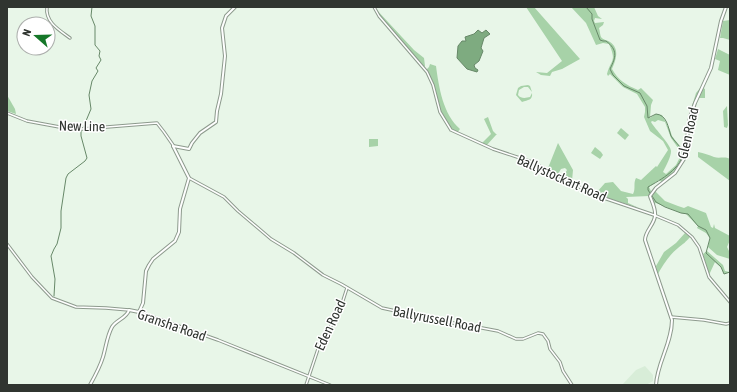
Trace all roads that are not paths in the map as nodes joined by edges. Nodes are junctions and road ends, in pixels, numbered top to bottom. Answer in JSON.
{"nodes":[{"id":1,"x":47,"y":7,"type":"edge"},
{"id":2,"x":235,"y":7,"type":"edge"},
{"id":3,"x":374,"y":7,"type":"edge"},
{"id":4,"x":726,"y":7,"type":"edge"},
{"id":5,"x":70,"y":38,"type":"dead end"},
{"id":6,"x":7,"y":113,"type":"edge"},
{"id":7,"x":173,"y":146,"type":"junction"},
{"id":8,"x":189,"y":178,"type":"junction"},
{"id":9,"x":655,"y":215,"type":"junction"},
{"id":10,"x":7,"y":244,"type":"edge"},
{"id":11,"x":347,"y":288,"type":"junction"},
{"id":12,"x":730,"y":302,"type":"edge"},
{"id":13,"x":129,"y":310,"type":"junction"},
{"id":14,"x":139,"y":312,"type":"junction"},
{"id":15,"x":671,"y":317,"type":"junction"},
{"id":16,"x":730,"y":323,"type":"edge"},
{"id":17,"x":309,"y":378,"type":"junction"},
{"id":18,"x":90,"y":385,"type":"edge"},
{"id":19,"x":306,"y":385,"type":"edge"},
{"id":20,"x":330,"y":385,"type":"edge"},
{"id":21,"x":572,"y":385,"type":"edge"},
{"id":22,"x":656,"y":385,"type":"edge"}],
"edges":[{"from":1,"to":5,"type":"street"},
{"from":2,"to":7,"type":"street"},
{"from":3,"to":9,"type":"street","name":"Ballystockart Road"},
{"from":4,"to":9,"type":"street","name":"Glen Road"},
{"from":6,"to":7,"type":"street","name":"New Line"},
{"from":7,"to":8,"type":"street"},
{"from":8,"to":11,"type":"street","name":"Ballyrussell Road"},
{"from":8,"to":14,"type":"street"},
{"from":9,"to":12,"type":"street","name":"Ballystockart Road"},
{"from":9,"to":15,"type":"street"},
{"from":10,"to":13,"type":"street","name":"Gransha Road"},
{"from":11,"to":17,"type":"street","name":"Eden Road"},
{"from":11,"to":21,"type":"street","name":"Ballyrussell Road"},
{"from":13,"to":14,"type":"street","name":"Gransha Road"},
{"from":13,"to":18,"type":"street"},
{"from":14,"to":17,"type":"street","name":"Gransha Road"},
{"from":15,"to":16,"type":"street"},
{"from":15,"to":22,"type":"street"},
{"from":17,"to":19,"type":"street","name":"Eden Road"},
{"from":17,"to":20,"type":"street","name":"Gransha Road"}]}
